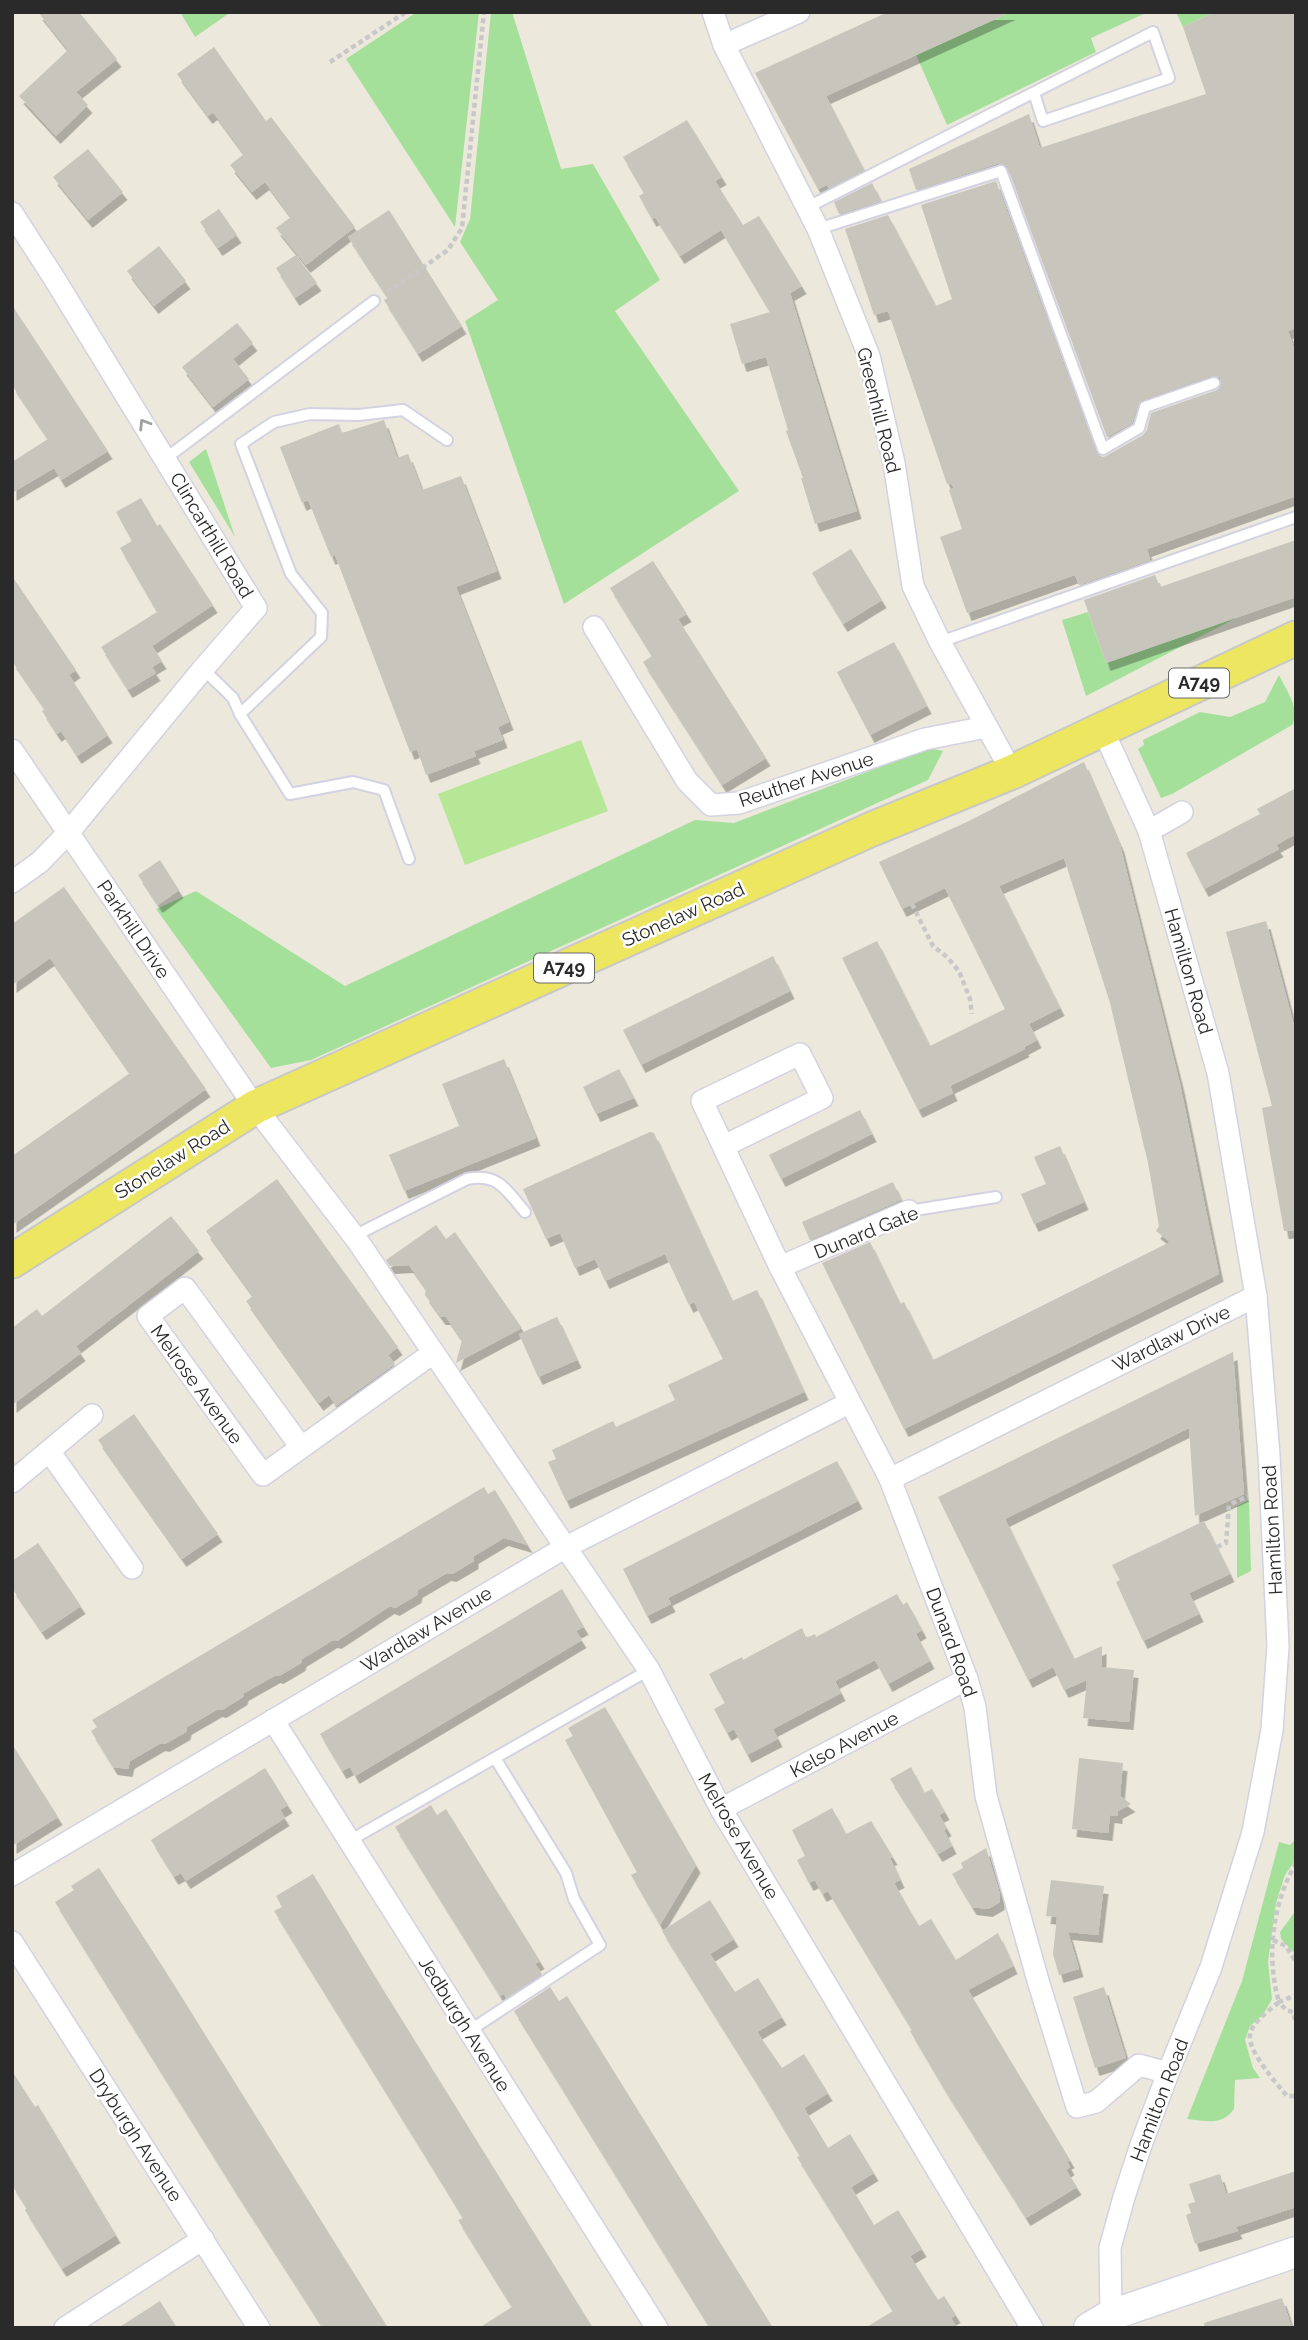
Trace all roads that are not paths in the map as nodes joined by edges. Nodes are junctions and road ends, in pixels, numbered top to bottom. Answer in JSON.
{"nodes":[{"id":1,"x":713,"y":12,"type":"edge"},
{"id":2,"x":799,"y":12,"type":"edge"},
{"id":3,"x":724,"y":45,"type":"junction"},
{"id":4,"x":1034,"y":93,"type":"junction"},
{"id":5,"x":808,"y":207,"type":"junction"},
{"id":6,"x":12,"y":214,"type":"edge"},
{"id":7,"x":818,"y":229,"type":"junction"},
{"id":8,"x":374,"y":301,"type":"road end"},
{"id":9,"x":1213,"y":383,"type":"dead end"},
{"id":10,"x":447,"y":440,"type":"dead end"},
{"id":11,"x":165,"y":459,"type":"junction"},
{"id":12,"x":1296,"y":517,"type":"edge"},
{"id":13,"x":594,"y":626,"type":"dead end"},
{"id":14,"x":1296,"y":638,"type":"edge"},
{"id":15,"x":940,"y":642,"type":"junction"},
{"id":16,"x":203,"y":669,"type":"junction"},
{"id":17,"x":240,"y":714,"type":"junction"},
{"id":18,"x":986,"y":727,"type":"junction"},
{"id":19,"x":1102,"y":729,"type":"junction"},
{"id":20,"x":12,"y":750,"type":"edge"},
{"id":21,"x":1012,"y":772,"type":"junction"},
{"id":22,"x":1182,"y":812,"type":"dead end"},
{"id":23,"x":1149,"y":831,"type":"junction"},
{"id":24,"x":68,"y":833,"type":"junction"},
{"id":25,"x":409,"y":859,"type":"dead end"},
{"id":26,"x":12,"y":882,"type":"edge"},
{"id":27,"x":255,"y":1107,"type":"junction"},
{"id":28,"x":724,"y":1146,"type":"junction"},
{"id":29,"x":996,"y":1197,"type":"dead end"},
{"id":30,"x":909,"y":1211,"type":"joint"},
{"id":31,"x":525,"y":1212,"type":"dead end"},
{"id":32,"x":354,"y":1236,"type":"junction"},
{"id":33,"x":12,"y":1261,"type":"edge"},
{"id":34,"x":780,"y":1267,"type":"junction"},
{"id":35,"x":1256,"y":1296,"type":"junction"},
{"id":36,"x":433,"y":1353,"type":"junction"},
{"id":37,"x":849,"y":1403,"type":"junction"},
{"id":38,"x":92,"y":1415,"type":"dead end"},
{"id":39,"x":301,"y":1447,"type":"junction"},
{"id":40,"x":49,"y":1451,"type":"junction"},
{"id":41,"x":890,"y":1479,"type":"junction"},
{"id":42,"x":12,"y":1482,"type":"edge"},
{"id":43,"x":566,"y":1547,"type":"junction"},
{"id":44,"x":132,"y":1568,"type":"dead end"},
{"id":45,"x":649,"y":1670,"type":"junction"},
{"id":46,"x":967,"y":1679,"type":"junction"},
{"id":47,"x":273,"y":1720,"type":"junction"},
{"id":48,"x":495,"y":1758,"type":"junction"},
{"id":49,"x":721,"y":1810,"type":"junction"},
{"id":50,"x":349,"y":1841,"type":"junction"},
{"id":51,"x":12,"y":1875,"type":"edge"},
{"id":52,"x":15,"y":1952,"type":"edge"},
{"id":53,"x":469,"y":2031,"type":"junction"},
{"id":54,"x":1168,"y":2073,"type":"junction"},
{"id":55,"x":203,"y":2239,"type":"junction"},
{"id":56,"x":1296,"y":2252,"type":"edge"},
{"id":57,"x":1105,"y":2324,"type":"edge"},
{"id":58,"x":65,"y":2328,"type":"edge"},
{"id":59,"x":259,"y":2328,"type":"edge"},
{"id":60,"x":657,"y":2328,"type":"edge"},
{"id":61,"x":1032,"y":2328,"type":"edge"}],
"edges":[{"from":1,"to":3,"type":"street","name":"Greenhill Road"},
{"from":2,"to":3,"type":"street"},
{"from":3,"to":5,"type":"street","name":"Greenhill Road"},
{"from":4,"to":4,"type":"lane"},
{"from":4,"to":5,"type":"lane"},
{"from":5,"to":7,"type":"street","name":"Greenhill Road"},
{"from":11,"to":6,"type":"street","name":"Clincarthill Road","one_way":true},
{"from":7,"to":9,"type":"lane"},
{"from":7,"to":15,"type":"street","name":"Greenhill Road"},
{"from":8,"to":11,"type":"lane"},
{"from":10,"to":17,"type":"lane"},
{"from":11,"to":16,"type":"street","name":"Clincarthill Road"},
{"from":12,"to":15,"type":"lane"},
{"from":13,"to":18,"type":"street","name":"Reuther Avenue"},
{"from":14,"to":19,"type":"main road","name":"Stonelaw Road","number":"A749"},
{"from":15,"to":18,"type":"street","name":"Greenhill Road"},
{"from":16,"to":17,"type":"lane"},
{"from":16,"to":24,"type":"street","name":"Clincarthill Road"},
{"from":17,"to":25,"type":"lane"},
{"from":18,"to":21,"type":"street","name":"Greenhill Road"},
{"from":19,"to":21,"type":"main road","name":"Stonelaw Road","number":"A749"},
{"from":19,"to":23,"type":"street","name":"Hamilton Road"},
{"from":20,"to":24,"type":"street","name":"Parkhill Drive"},
{"from":21,"to":27,"type":"main road","name":"Stonelaw Road","number":"A749"},
{"from":22,"to":23,"type":"street"},
{"from":23,"to":35,"type":"street","name":"Hamilton Road"},
{"from":24,"to":26,"type":"street","name":"Clincarthill Road"},
{"from":24,"to":27,"type":"street","name":"Parkhill Drive"},
{"from":27,"to":32,"type":"street","name":"Melrose Avenue"},
{"from":27,"to":33,"type":"main road","name":"Stonelaw Road","number":"A749"},
{"from":28,"to":28,"type":"street","name":"Dunard Road"},
{"from":28,"to":34,"type":"street","name":"Dunard Road"},
{"from":29,"to":30,"type":"lane","name":"Dunard Gate"},
{"from":30,"to":34,"type":"street","name":"Dunard Gate"},
{"from":31,"to":32,"type":"lane"},
{"from":32,"to":36,"type":"street","name":"Melrose Avenue"},
{"from":34,"to":37,"type":"street","name":"Dunard Road"},
{"from":35,"to":41,"type":"street","name":"Wardlaw Drive"},
{"from":35,"to":54,"type":"street","name":"Hamilton Road"},
{"from":36,"to":39,"type":"street","name":"Melrose Avenue"},
{"from":36,"to":43,"type":"street","name":"Melrose Avenue"},
{"from":37,"to":41,"type":"street","name":"Dunard Road"},
{"from":37,"to":43,"type":"street","name":"Wardlaw Avenue"},
{"from":38,"to":40,"type":"street"},
{"from":39,"to":39,"type":"street","name":"Melrose Avenue"},
{"from":40,"to":42,"type":"street"},
{"from":40,"to":44,"type":"street"},
{"from":41,"to":46,"type":"street","name":"Dunard Road"},
{"from":43,"to":45,"type":"street","name":"Melrose Avenue"},
{"from":43,"to":47,"type":"street","name":"Wardlaw Avenue"},
{"from":45,"to":48,"type":"lane"},
{"from":45,"to":49,"type":"street","name":"Melrose Avenue"},
{"from":46,"to":49,"type":"street","name":"Kelso Avenue"},
{"from":46,"to":54,"type":"street","name":"Dunard Road"},
{"from":47,"to":50,"type":"street","name":"Jedburgh Avenue"},
{"from":47,"to":51,"type":"street","name":"Wardlaw Avenue"},
{"from":48,"to":50,"type":"lane"},
{"from":48,"to":53,"type":"lane"},
{"from":49,"to":61,"type":"street","name":"Melrose Avenue"},
{"from":50,"to":53,"type":"street","name":"Jedburgh Avenue"},
{"from":52,"to":55,"type":"street","name":"Dryburgh Avenue"},
{"from":53,"to":60,"type":"street","name":"Jedburgh Avenue"},
{"from":54,"to":57,"type":"street","name":"Hamilton Road"},
{"from":55,"to":58,"type":"street"},
{"from":55,"to":59,"type":"street","name":"Dryburgh Avenue"},
{"from":56,"to":57,"type":"street"}]}
